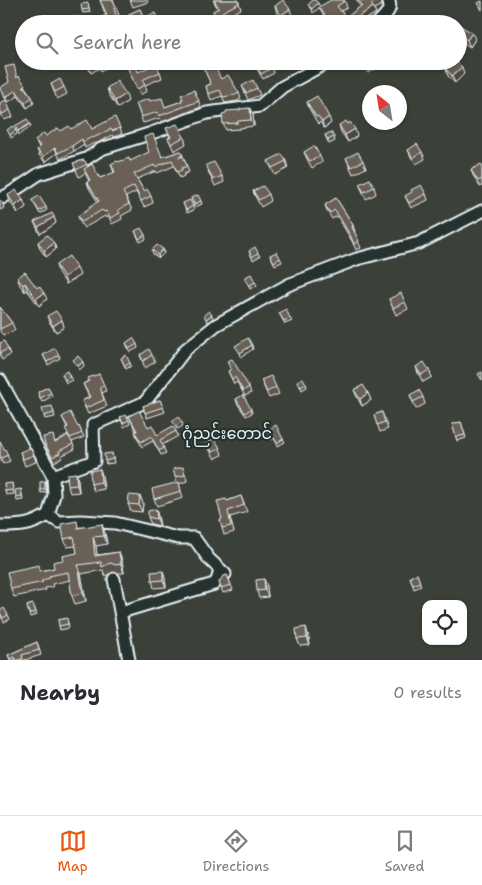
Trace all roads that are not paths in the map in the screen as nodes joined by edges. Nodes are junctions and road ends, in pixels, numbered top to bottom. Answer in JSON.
{"nodes":[{"id":1,"x":388,"y":0,"type":"edge"},
{"id":2,"x":385,"y":15,"type":"edge"},
{"id":3,"x":313,"y":70,"type":"edge"},
{"id":4,"x":0,"y":199,"type":"edge"},
{"id":5,"x":482,"y":211,"type":"edge"},
{"id":6,"x":0,"y":380,"type":"edge"},
{"id":7,"x":53,"y":476,"type":"junction"},
{"id":8,"x":48,"y":515,"type":"junction"},
{"id":9,"x":0,"y":526,"type":"edge"},
{"id":10,"x":114,"y":579,"type":"dead end"},
{"id":11,"x":121,"y":612,"type":"junction"},
{"id":12,"x":129,"y":660,"type":"edge"}],
"edges":[{"from":1,"to":2,"type":"street"},
{"from":3,"to":4,"type":"street"},
{"from":5,"to":7,"type":"street"},
{"from":6,"to":7,"type":"street"},
{"from":7,"to":8,"type":"street"},
{"from":8,"to":9,"type":"street"},
{"from":8,"to":11,"type":"street"},
{"from":10,"to":11,"type":"street"},
{"from":11,"to":12,"type":"street"}]}
